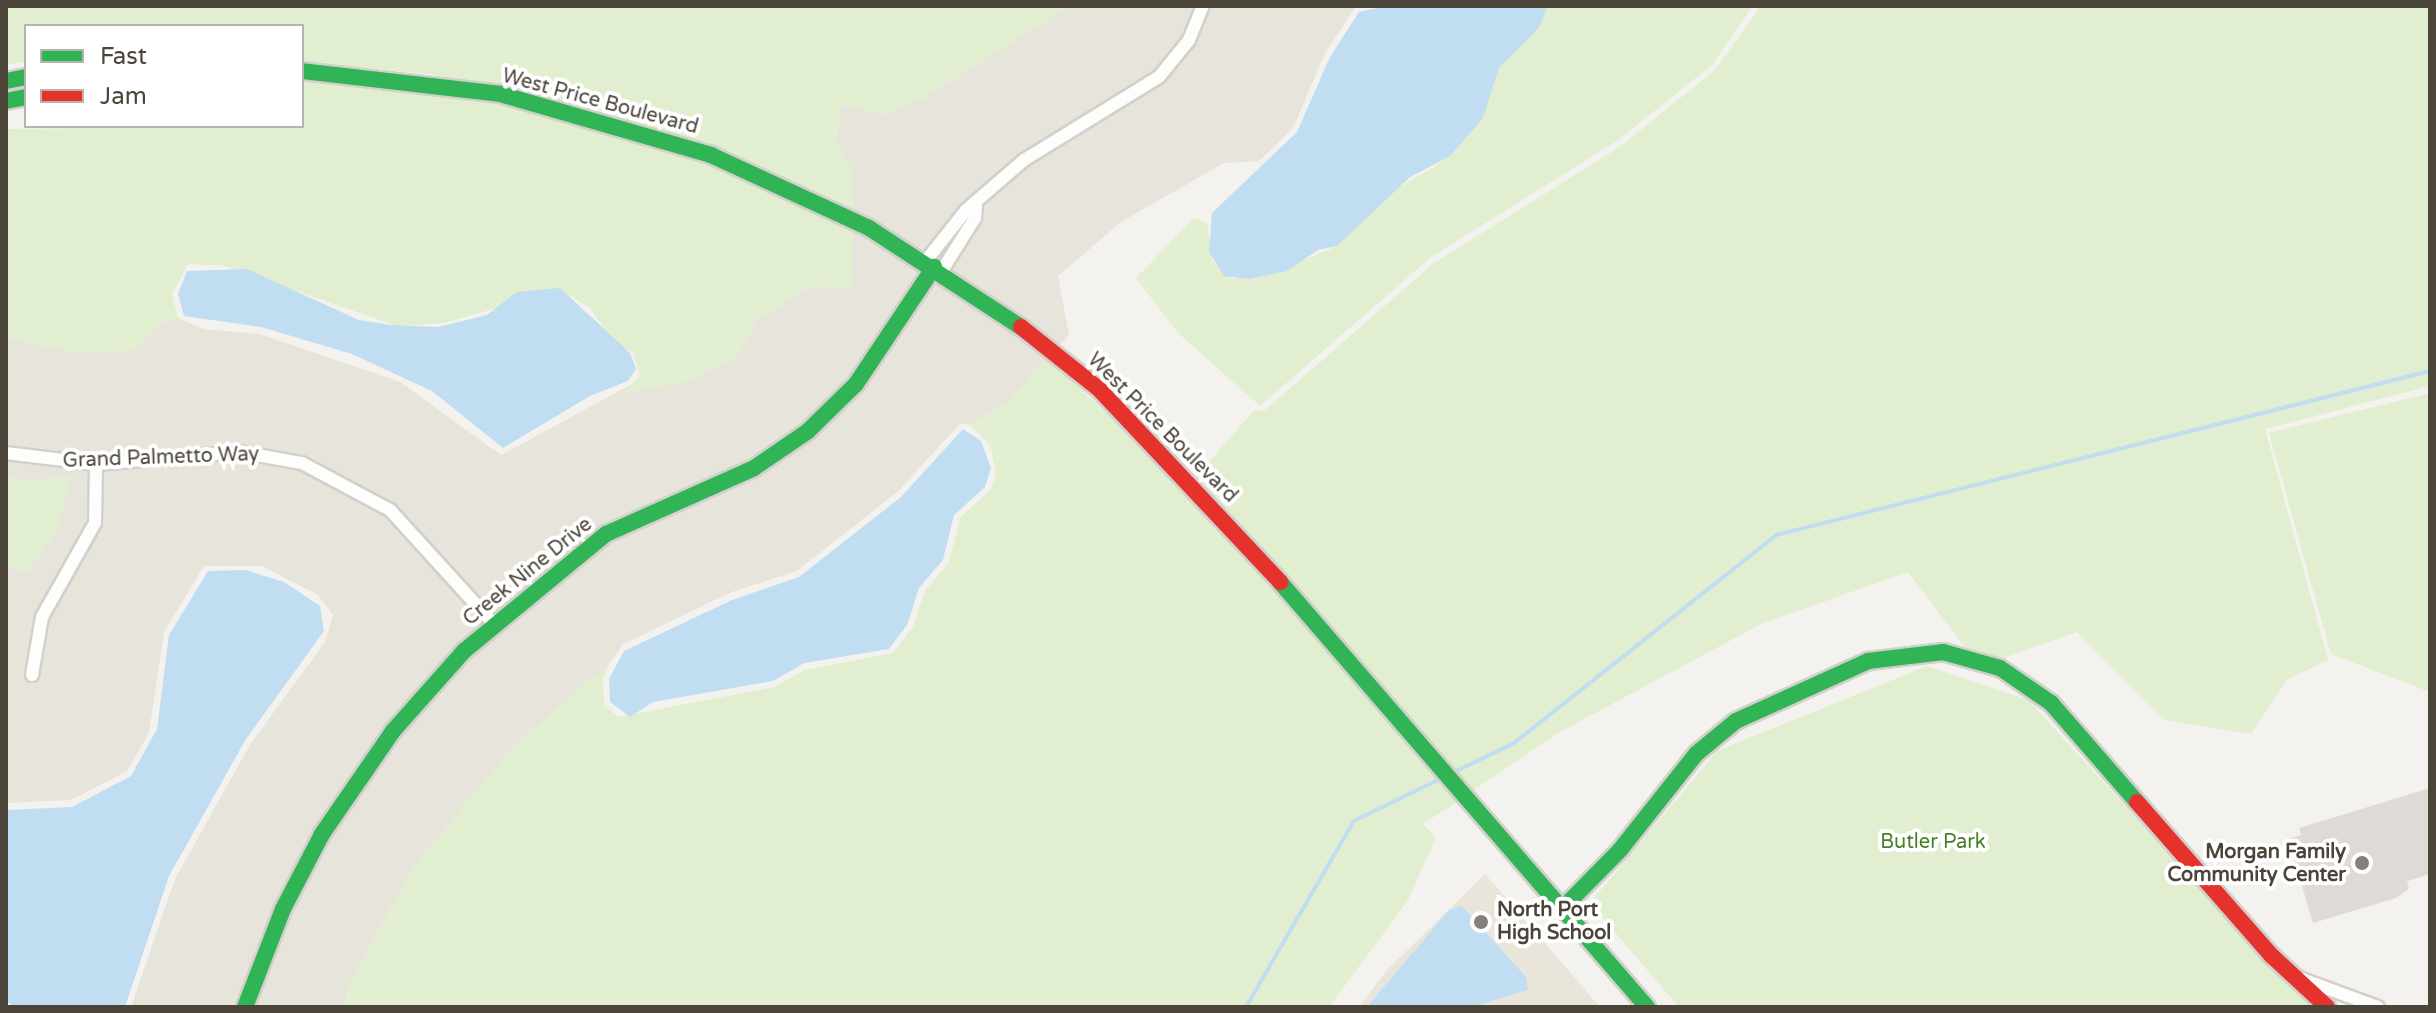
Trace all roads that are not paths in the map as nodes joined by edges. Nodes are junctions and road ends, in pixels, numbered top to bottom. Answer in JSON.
{"nodes":[{"id":1,"x":1203,"y":6,"type":"edge"},
{"id":2,"x":304,"y":71,"type":"edge"},
{"id":3,"x":976,"y":206,"type":"junction"},
{"id":4,"x":933,"y":267,"type":"junction"},
{"id":5,"x":6,"y":453,"type":"edge"},
{"id":6,"x":96,"y":464,"type":"junction"},
{"id":7,"x":493,"y":623,"type":"junction"},
{"id":8,"x":32,"y":675,"type":"dead end"},
{"id":9,"x":1562,"y":909,"type":"junction"},
{"id":10,"x":2289,"y":973,"type":"junction"},
{"id":11,"x":245,"y":1007,"type":"edge"},
{"id":12,"x":1647,"y":1007,"type":"edge"},
{"id":13,"x":2327,"y":1007,"type":"edge"},
{"id":14,"x":2378,"y":1007,"type":"edge"}],
"edges":[{"from":1,"to":3,"type":"street"},
{"from":2,"to":4,"type":"street","name":"West Price Boulevard"},
{"from":3,"to":4,"type":"street"},
{"from":3,"to":4,"type":"street"},
{"from":4,"to":7,"type":"street","name":"Creek Nine Drive"},
{"from":4,"to":9,"type":"street","name":"West Price Boulevard"},
{"from":5,"to":6,"type":"street","name":"Grand Palmetto Way"},
{"from":6,"to":7,"type":"street","name":"Grand Palmetto Way"},
{"from":6,"to":8,"type":"street"},
{"from":7,"to":11,"type":"street","name":"Creek Nine Drive"},
{"from":9,"to":10,"type":"street"},
{"from":9,"to":12,"type":"street","name":"West Price Boulevard"},
{"from":10,"to":13,"type":"street"},
{"from":10,"to":14,"type":"street"}]}
